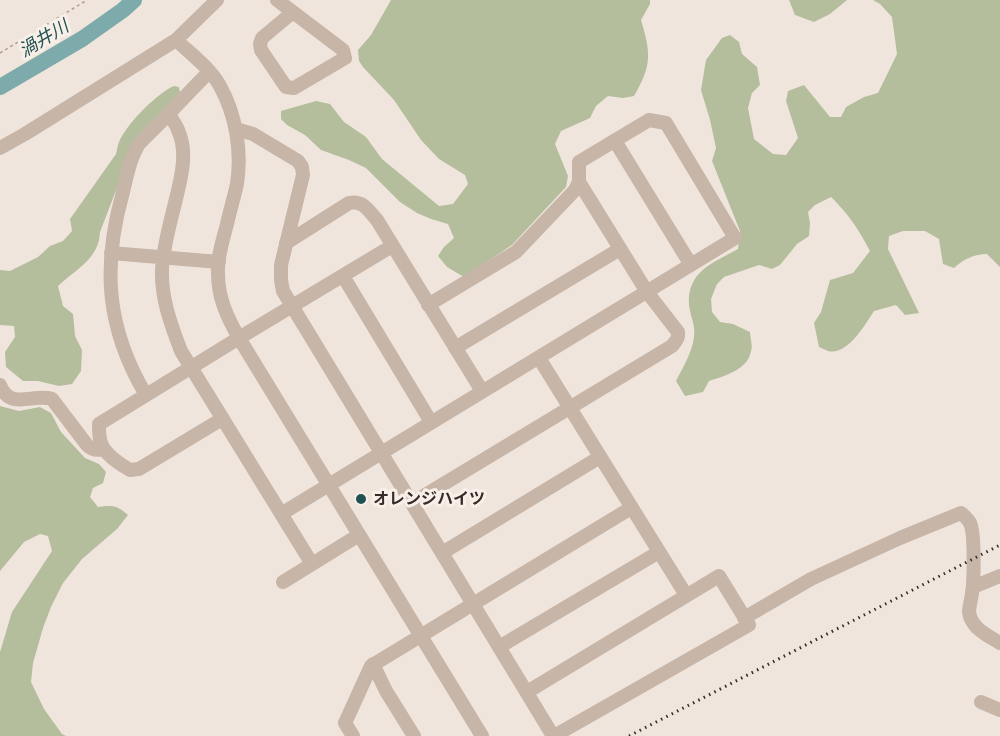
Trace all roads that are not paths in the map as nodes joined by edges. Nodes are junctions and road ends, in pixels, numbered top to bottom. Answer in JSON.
{"nodes":[{"id":1,"x":217,"y":0,"type":"edge"},
{"id":2,"x":277,"y":0,"type":"edge"},
{"id":3,"x":293,"y":12,"type":"junction"},
{"id":4,"x":176,"y":40,"type":"junction"},
{"id":5,"x":209,"y":72,"type":"junction"},
{"id":6,"x":168,"y":114,"type":"junction"},
{"id":7,"x":236,"y":129,"type":"junction"},
{"id":8,"x":615,"y":141,"type":"junction"},
{"id":9,"x":0,"y":148,"type":"edge"},
{"id":10,"x":579,"y":182,"type":"junction"},
{"id":11,"x":286,"y":243,"type":"junction"},
{"id":12,"x":392,"y":246,"type":"junction"},
{"id":13,"x":620,"y":249,"type":"junction"},
{"id":14,"x":111,"y":252,"type":"junction"},
{"id":15,"x":164,"y":257,"type":"junction"},
{"id":16,"x":219,"y":262,"type":"junction"},
{"id":17,"x":691,"y":265,"type":"junction"},
{"id":18,"x":343,"y":276,"type":"junction"},
{"id":19,"x":647,"y":292,"type":"junction"},
{"id":20,"x":428,"y":305,"type":"junction"},
{"id":21,"x":292,"y":307,"type":"junction"},
{"id":22,"x":239,"y":338,"type":"junction"},
{"id":23,"x":455,"y":348,"type":"junction"},
{"id":24,"x":539,"y":358,"type":"junction"},
{"id":25,"x":191,"y":367,"type":"junction"},
{"id":26,"x":0,"y":385,"type":"edge"},
{"id":27,"x":482,"y":391,"type":"junction"},
{"id":28,"x":146,"y":395,"type":"junction"},
{"id":29,"x":570,"y":408,"type":"junction"},
{"id":30,"x":222,"y":419,"type":"junction"},
{"id":31,"x":431,"y":422,"type":"junction"},
{"id":32,"x":103,"y":449,"type":"junction"},
{"id":33,"x":381,"y":453,"type":"junction"},
{"id":34,"x":600,"y":458,"type":"junction"},
{"id":35,"x":329,"y":485,"type":"junction"},
{"id":36,"x":412,"y":503,"type":"junction"},
{"id":37,"x":631,"y":508,"type":"junction"},
{"id":38,"x":281,"y":514,"type":"junction"},
{"id":39,"x":359,"y":535,"type":"junction"},
{"id":40,"x":659,"y":552,"type":"junction"},
{"id":41,"x":442,"y":554,"type":"junction"},
{"id":42,"x":312,"y":564,"type":"junction"},
{"id":43,"x":1000,"y":576,"type":"edge"},
{"id":44,"x":283,"y":582,"type":"dead end"},
{"id":45,"x":973,"y":587,"type":"junction"},
{"id":46,"x":687,"y":596,"type":"junction"},
{"id":47,"x":472,"y":603,"type":"junction"},
{"id":48,"x":744,"y":618,"type":"junction"},
{"id":49,"x":420,"y":636,"type":"junction"},
{"id":50,"x":1000,"y":643,"type":"edge"},
{"id":51,"x":499,"y":647,"type":"junction"},
{"id":52,"x":373,"y":664,"type":"junction"},
{"id":53,"x":527,"y":692,"type":"junction"},
{"id":54,"x":981,"y":702,"type":"dead end"},
{"id":55,"x":1000,"y":710,"type":"edge"},
{"id":56,"x":353,"y":736,"type":"edge"},
{"id":57,"x":414,"y":736,"type":"edge"},
{"id":58,"x":482,"y":736,"type":"edge"},
{"id":59,"x":553,"y":736,"type":"edge"}],
"edges":[{"from":1,"to":4,"type":"street"},
{"from":2,"to":3,"type":"street"},
{"from":3,"to":3,"type":"street"},
{"from":4,"to":5,"type":"street"},
{"from":4,"to":9,"type":"street"},
{"from":5,"to":6,"type":"street"},
{"from":5,"to":7,"type":"street"},
{"from":6,"to":14,"type":"street"},
{"from":6,"to":15,"type":"street"},
{"from":7,"to":11,"type":"street"},
{"from":7,"to":16,"type":"street"},
{"from":8,"to":10,"type":"street"},
{"from":8,"to":17,"type":"street"},
{"from":8,"to":17,"type":"street"},
{"from":10,"to":13,"type":"street"},
{"from":10,"to":20,"type":"street"},
{"from":11,"to":12,"type":"street"},
{"from":11,"to":21,"type":"street"},
{"from":12,"to":18,"type":"street"},
{"from":12,"to":20,"type":"street"},
{"from":13,"to":19,"type":"street"},
{"from":13,"to":23,"type":"street"},
{"from":14,"to":15,"type":"street"},
{"from":14,"to":28,"type":"street"},
{"from":15,"to":16,"type":"street"},
{"from":15,"to":25,"type":"street"},
{"from":16,"to":22,"type":"street"},
{"from":17,"to":19,"type":"street"},
{"from":18,"to":21,"type":"street"},
{"from":18,"to":31,"type":"street"},
{"from":19,"to":24,"type":"street"},
{"from":19,"to":29,"type":"street"},
{"from":20,"to":23,"type":"street"},
{"from":21,"to":22,"type":"street"},
{"from":21,"to":33,"type":"street"},
{"from":22,"to":25,"type":"street"},
{"from":22,"to":35,"type":"street"},
{"from":23,"to":27,"type":"street"},
{"from":24,"to":27,"type":"street"},
{"from":24,"to":29,"type":"street"},
{"from":25,"to":28,"type":"street"},
{"from":25,"to":30,"type":"street"},
{"from":26,"to":32,"type":"street"},
{"from":27,"to":31,"type":"street"},
{"from":28,"to":32,"type":"street"},
{"from":29,"to":34,"type":"street"},
{"from":29,"to":36,"type":"street"},
{"from":30,"to":32,"type":"street"},
{"from":30,"to":38,"type":"street"},
{"from":31,"to":33,"type":"street"},
{"from":33,"to":35,"type":"street"},
{"from":33,"to":36,"type":"street"},
{"from":34,"to":37,"type":"street"},
{"from":34,"to":41,"type":"street"},
{"from":35,"to":38,"type":"street"},
{"from":35,"to":39,"type":"street"},
{"from":36,"to":41,"type":"street"},
{"from":37,"to":40,"type":"street"},
{"from":37,"to":47,"type":"street"},
{"from":38,"to":42,"type":"street"},
{"from":39,"to":42,"type":"street"},
{"from":39,"to":49,"type":"street"},
{"from":40,"to":46,"type":"street"},
{"from":40,"to":51,"type":"street"},
{"from":41,"to":47,"type":"street"},
{"from":42,"to":44,"type":"street"},
{"from":43,"to":45,"type":"street"},
{"from":45,"to":48,"type":"street"},
{"from":45,"to":50,"type":"street"},
{"from":46,"to":48,"type":"street"},
{"from":46,"to":53,"type":"street"},
{"from":47,"to":49,"type":"street"},
{"from":47,"to":51,"type":"street"},
{"from":48,"to":59,"type":"street"},
{"from":49,"to":52,"type":"street"},
{"from":49,"to":58,"type":"street"},
{"from":51,"to":53,"type":"street"},
{"from":52,"to":56,"type":"street"},
{"from":52,"to":57,"type":"street"},
{"from":53,"to":59,"type":"street"},
{"from":54,"to":55,"type":"street"}]}
